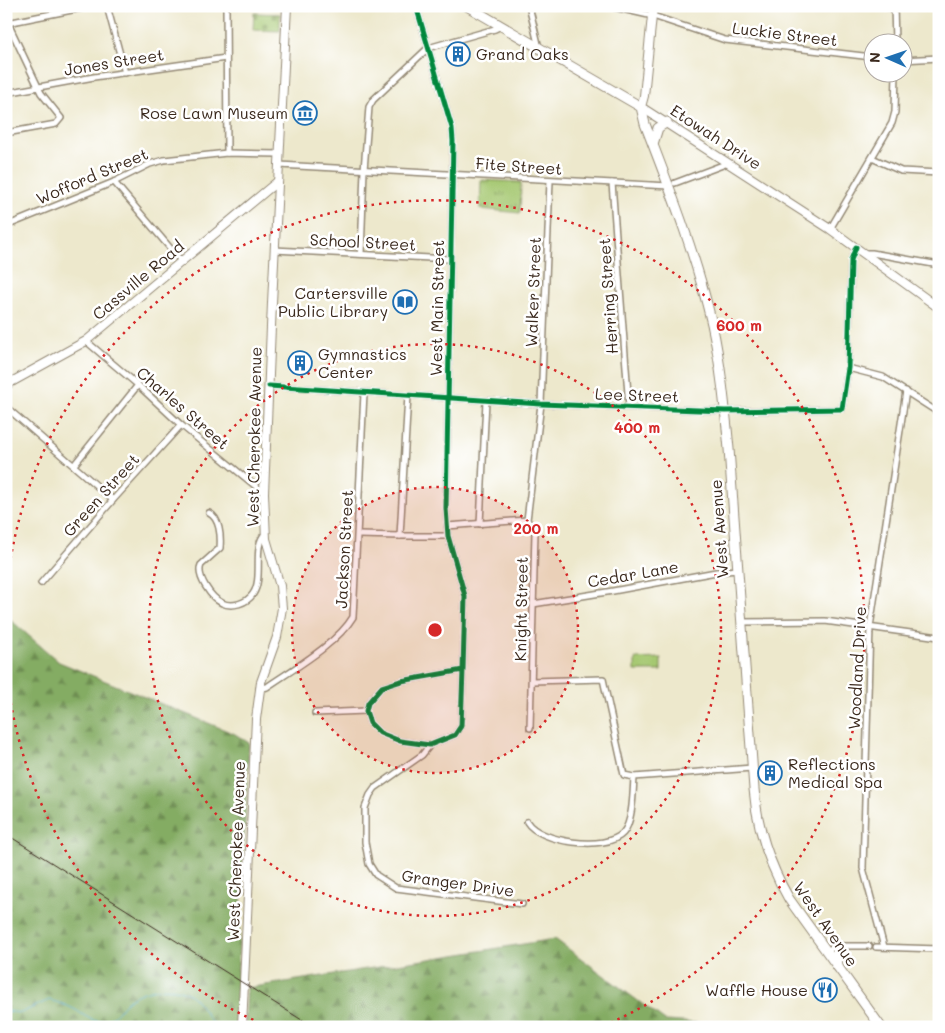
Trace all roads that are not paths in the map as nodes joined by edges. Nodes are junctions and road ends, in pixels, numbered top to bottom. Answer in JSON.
{"nodes":[{"id":1,"x":92,"y":6,"type":"edge"},
{"id":2,"x":107,"y":6,"type":"edge"},
{"id":3,"x":226,"y":6,"type":"edge"},
{"id":4,"x":287,"y":6,"type":"edge"},
{"id":5,"x":416,"y":6,"type":"edge"},
{"id":6,"x":467,"y":6,"type":"edge"},
{"id":7,"x":529,"y":6,"type":"edge"},
{"id":8,"x":609,"y":6,"type":"edge"},
{"id":9,"x":654,"y":6,"type":"edge"},
{"id":10,"x":879,"y":6,"type":"edge"},
{"id":11,"x":894,"y":7,"type":"edge"},
{"id":12,"x":652,"y":16,"type":"junction"},
{"id":13,"x":7,"y":21,"type":"edge"},
{"id":14,"x":501,"y":26,"type":"junction"},
{"id":15,"x":895,"y":32,"type":"edge"},
{"id":16,"x":428,"y":48,"type":"junction"},
{"id":17,"x":539,"y":48,"type":"junction"},
{"id":18,"x":862,"y":56,"type":"edge"},
{"id":19,"x":226,"y":58,"type":"junction"},
{"id":20,"x":939,"y":58,"type":"edge"},
{"id":21,"x":912,"y":59,"type":"edge"},
{"id":22,"x":125,"y":72,"type":"junction"},
{"id":23,"x":896,"y":82,"type":"edge"},
{"id":24,"x":38,"y":86,"type":"junction"},
{"id":25,"x":6,"y":93,"type":"edge"},
{"id":26,"x":641,"y":107,"type":"junction"},
{"id":27,"x":667,"y":122,"type":"junction"},
{"id":28,"x":6,"y":133,"type":"edge"},
{"id":29,"x":653,"y":144,"type":"junction"},
{"id":30,"x":228,"y":153,"type":"junction"},
{"id":31,"x":279,"y":154,"type":"junction"},
{"id":32,"x":872,"y":158,"type":"junction"},
{"id":33,"x":728,"y":163,"type":"junction"},
{"id":34,"x":279,"y":165,"type":"junction"},
{"id":35,"x":364,"y":170,"type":"junction"},
{"id":36,"x":939,"y":173,"type":"edge"},
{"id":37,"x":453,"y":174,"type":"junction"},
{"id":38,"x":550,"y":181,"type":"junction"},
{"id":39,"x":114,"y":182,"type":"junction"},
{"id":40,"x":278,"y":182,"type":"junction"},
{"id":41,"x":612,"y":183,"type":"junction"},
{"id":42,"x":672,"y":185,"type":"junction"},
{"id":43,"x":261,"y":196,"type":"junction"},
{"id":44,"x":277,"y":200,"type":"junction"},
{"id":45,"x":6,"y":226,"type":"edge"},
{"id":46,"x":830,"y":228,"type":"junction"},
{"id":47,"x":856,"y":247,"type":"junction"},
{"id":48,"x":274,"y":250,"type":"junction"},
{"id":49,"x":864,"y":253,"type":"junction"},
{"id":50,"x":361,"y":254,"type":"junction"},
{"id":51,"x":450,"y":259,"type":"junction"},
{"id":52,"x":182,"y":262,"type":"junction"},
{"id":53,"x":939,"y":265,"type":"edge"},
{"id":54,"x":939,"y":308,"type":"edge"},
{"id":55,"x":86,"y":341,"type":"junction"},
{"id":56,"x":848,"y":368,"type":"junction"},
{"id":57,"x":6,"y":385,"type":"edge"},
{"id":58,"x":138,"y":385,"type":"junction"},
{"id":59,"x":269,"y":386,"type":"junction"},
{"id":60,"x":906,"y":390,"type":"junction"},
{"id":61,"x":364,"y":393,"type":"junction"},
{"id":62,"x":408,"y":395,"type":"junction"},
{"id":63,"x":447,"y":399,"type":"junction"},
{"id":64,"x":486,"y":401,"type":"junction"},
{"id":65,"x":541,"y":404,"type":"junction"},
{"id":66,"x":6,"y":407,"type":"edge"},
{"id":67,"x":629,"y":407,"type":"junction"},
{"id":68,"x":725,"y":411,"type":"junction"},
{"id":69,"x":939,"y":413,"type":"edge"},
{"id":70,"x":181,"y":426,"type":"junction"},
{"id":71,"x":74,"y":465,"type":"junction"},
{"id":72,"x":264,"y":493,"type":"junction"},
{"id":73,"x":113,"y":500,"type":"junction"},
{"id":74,"x":209,"y":513,"type":"dead end"},
{"id":75,"x":527,"y":520,"type":"junction"},
{"id":76,"x":480,"y":524,"type":"junction"},
{"id":77,"x":447,"y":526,"type":"junction"},
{"id":78,"x":265,"y":534,"type":"junction"},
{"id":79,"x":358,"y":534,"type":"junction"},
{"id":80,"x":400,"y":536,"type":"junction"},
{"id":81,"x":448,"y":536,"type":"junction"},
{"id":82,"x":737,"y":570,"type":"junction"},
{"id":83,"x":41,"y":583,"type":"dead end"},
{"id":84,"x":533,"y":604,"type":"junction"},
{"id":85,"x":741,"y":622,"type":"junction"},
{"id":86,"x":870,"y":628,"type":"junction"},
{"id":87,"x":939,"y":637,"type":"edge"},
{"id":88,"x":463,"y":670,"type":"junction"},
{"id":89,"x":532,"y":682,"type":"junction"},
{"id":90,"x":259,"y":689,"type":"junction"},
{"id":91,"x":366,"y":711,"type":"junction"},
{"id":92,"x":315,"y":713,"type":"dead end"},
{"id":93,"x":530,"y":728,"type":"dead end"},
{"id":94,"x":430,"y":745,"type":"junction"},
{"id":95,"x":752,"y":768,"type":"junction"},
{"id":96,"x":634,"y":777,"type":"junction"},
{"id":97,"x":527,"y":822,"type":"dead end"},
{"id":98,"x":522,"y":904,"type":"dead end"},
{"id":99,"x":839,"y":946,"type":"junction"},
{"id":100,"x":869,"y":946,"type":"dead end"},
{"id":101,"x":876,"y":947,"type":"dead end"},
{"id":102,"x":884,"y":947,"type":"junction"},
{"id":103,"x":939,"y":949,"type":"edge"},
{"id":104,"x":826,"y":951,"type":"junction"},
{"id":105,"x":838,"y":968,"type":"junction"},
{"id":106,"x":242,"y":1027,"type":"edge"},
{"id":107,"x":881,"y":1027,"type":"edge"}],
"edges":[{"from":1,"to":13,"type":"street"},
{"from":2,"to":22,"type":"street"},
{"from":3,"to":19,"type":"street"},
{"from":4,"to":31,"type":"main road","name":"West Cherokee Avenue"},
{"from":5,"to":16,"type":"street","name":"West Main Street"},
{"from":6,"to":14,"type":"main road","name":"Etowah Drive"},
{"from":7,"to":17,"type":"street"},
{"from":8,"to":12,"type":"street","name":"Luckie Street"},
{"from":9,"to":12,"type":"main road","name":"West Avenue"},
{"from":10,"to":11,"type":"street"},
{"from":11,"to":15,"type":"street"},
{"from":12,"to":18,"type":"street","name":"Luckie Street"},
{"from":12,"to":26,"type":"main road","name":"West Avenue"},
{"from":13,"to":24,"type":"street"},
{"from":14,"to":16,"type":"street"},
{"from":14,"to":17,"type":"main road","name":"Etowah Drive"},
{"from":16,"to":35,"type":"street"},
{"from":16,"to":37,"type":"street","name":"West Main Street"},
{"from":17,"to":26,"type":"main road","name":"Etowah Drive"},
{"from":19,"to":22,"type":"street","name":"Jones Street"},
{"from":19,"to":30,"type":"street"},
{"from":20,"to":21,"type":"street"},
{"from":22,"to":24,"type":"street","name":"Jones Street"},
{"from":23,"to":32,"type":"street"},
{"from":24,"to":25,"type":"street","name":"Jones Street"},
{"from":24,"to":28,"type":"street"},
{"from":26,"to":27,"type":"main road","name":"Etowah Drive"},
{"from":26,"to":29,"type":"main road","name":"West Avenue"},
{"from":27,"to":29,"type":"main road"},
{"from":27,"to":33,"type":"main road","name":"Etowah Drive"},
{"from":29,"to":42,"type":"main road","name":"West Avenue"},
{"from":30,"to":31,"type":"street","name":"Wofford Street"},
{"from":30,"to":39,"type":"street","name":"Wofford Street"},
{"from":31,"to":34,"type":"main road","name":"West Cherokee Avenue"},
{"from":32,"to":36,"type":"street"},
{"from":32,"to":46,"type":"street"},
{"from":33,"to":42,"type":"street","name":"Fite Street"},
{"from":33,"to":46,"type":"main road","name":"Etowah Drive"},
{"from":34,"to":35,"type":"street","name":"Fite Street"},
{"from":34,"to":40,"type":"main road","name":"West Cherokee Avenue"},
{"from":35,"to":37,"type":"street","name":"Fite Street"},
{"from":35,"to":50,"type":"street"},
{"from":37,"to":38,"type":"street","name":"Fite Street"},
{"from":37,"to":51,"type":"street","name":"West Main Street"},
{"from":38,"to":41,"type":"street","name":"Fite Street"},
{"from":38,"to":65,"type":"street","name":"Walker Street"},
{"from":39,"to":45,"type":"street","name":"Wofford Street"},
{"from":39,"to":52,"type":"street"},
{"from":40,"to":43,"type":"main road","name":"Cassville Road"},
{"from":40,"to":44,"type":"main road","name":"West Cherokee Avenue"},
{"from":41,"to":42,"type":"street","name":"Fite Street"},
{"from":41,"to":67,"type":"street","name":"Herring Street"},
{"from":42,"to":68,"type":"main road","name":"West Avenue"},
{"from":43,"to":44,"type":"main road"},
{"from":43,"to":52,"type":"main road","name":"Cassville Road"},
{"from":44,"to":48,"type":"main road","name":"West Cherokee Avenue"},
{"from":46,"to":47,"type":"main road","name":"Etowah Drive"},
{"from":47,"to":49,"type":"main road","name":"Etowah Drive"},
{"from":47,"to":56,"type":"street","name":"Lee Street"},
{"from":48,"to":50,"type":"street","name":"School Street"},
{"from":48,"to":59,"type":"main road","name":"West Cherokee Avenue"},
{"from":49,"to":53,"type":"street"},
{"from":49,"to":54,"type":"main road","name":"Etowah Drive"},
{"from":50,"to":51,"type":"street","name":"School Street"},
{"from":51,"to":63,"type":"street","name":"West Main Street"},
{"from":52,"to":55,"type":"main road","name":"Cassville Road"},
{"from":55,"to":57,"type":"main road","name":"Cassville Road"},
{"from":55,"to":58,"type":"street","name":"Charles Street"},
{"from":56,"to":60,"type":"street"},
{"from":56,"to":68,"type":"street","name":"Lee Street"},
{"from":58,"to":70,"type":"street","name":"Charles Street"},
{"from":58,"to":71,"type":"street"},
{"from":59,"to":61,"type":"street","name":"Lee Street"},
{"from":59,"to":72,"type":"main road","name":"West Cherokee Avenue"},
{"from":60,"to":69,"type":"street"},
{"from":60,"to":86,"type":"street","name":"Woodland Drive"},
{"from":61,"to":62,"type":"street","name":"Lee Street"},
{"from":61,"to":79,"type":"street","name":"Jackson Street"},
{"from":62,"to":63,"type":"street","name":"Lee Street"},
{"from":62,"to":80,"type":"street"},
{"from":63,"to":64,"type":"street","name":"Lee Street"},
{"from":63,"to":77,"type":"street","name":"West Main Street"},
{"from":64,"to":65,"type":"street","name":"Lee Street"},
{"from":64,"to":76,"type":"street"},
{"from":65,"to":67,"type":"street","name":"Lee Street"},
{"from":65,"to":75,"type":"street","name":"Knight Street"},
{"from":66,"to":71,"type":"street"},
{"from":67,"to":68,"type":"street","name":"Lee Street"},
{"from":68,"to":82,"type":"main road","name":"West Avenue"},
{"from":70,"to":72,"type":"street","name":"Charles Street"},
{"from":70,"to":73,"type":"street","name":"Green Street"},
{"from":71,"to":73,"type":"street"},
{"from":72,"to":78,"type":"main road","name":"West Cherokee Avenue"},
{"from":73,"to":83,"type":"street","name":"Green Street"},
{"from":74,"to":78,"type":"street"},
{"from":75,"to":76,"type":"street"},
{"from":75,"to":84,"type":"street","name":"Knight Street"},
{"from":76,"to":77,"type":"street"},
{"from":77,"to":81,"type":"street","name":"West Main Street"},
{"from":78,"to":90,"type":"main road","name":"West Cherokee Avenue"},
{"from":79,"to":80,"type":"street"},
{"from":79,"to":90,"type":"street","name":"Jackson Street"},
{"from":80,"to":81,"type":"street"},
{"from":81,"to":88,"type":"street","name":"West Main Street"},
{"from":82,"to":84,"type":"street","name":"Cedar Lane"},
{"from":82,"to":85,"type":"main road","name":"West Avenue"},
{"from":84,"to":89,"type":"street","name":"Knight Street"},
{"from":85,"to":86,"type":"street"},
{"from":85,"to":95,"type":"main road","name":"West Avenue"},
{"from":86,"to":87,"type":"street"},
{"from":86,"to":102,"type":"street","name":"Woodland Drive"},
{"from":88,"to":91,"type":"street"},
{"from":88,"to":94,"type":"street","name":"West Main Street"},
{"from":89,"to":93,"type":"street","name":"Knight Street"},
{"from":89,"to":96,"type":"street"},
{"from":90,"to":106,"type":"main road","name":"West Cherokee Avenue"},
{"from":91,"to":92,"type":"street"},
{"from":91,"to":94,"type":"street"},
{"from":94,"to":98,"type":"street","name":"Granger Drive"},
{"from":95,"to":96,"type":"street"},
{"from":95,"to":104,"type":"main road","name":"West Avenue"},
{"from":96,"to":97,"type":"street"},
{"from":99,"to":100,"type":"street"},
{"from":99,"to":104,"type":"street"},
{"from":99,"to":105,"type":"main road"},
{"from":101,"to":102,"type":"street"},
{"from":102,"to":103,"type":"street"},
{"from":104,"to":105,"type":"main road","name":"West Avenue"},
{"from":105,"to":107,"type":"main road","name":"West Avenue"}]}
